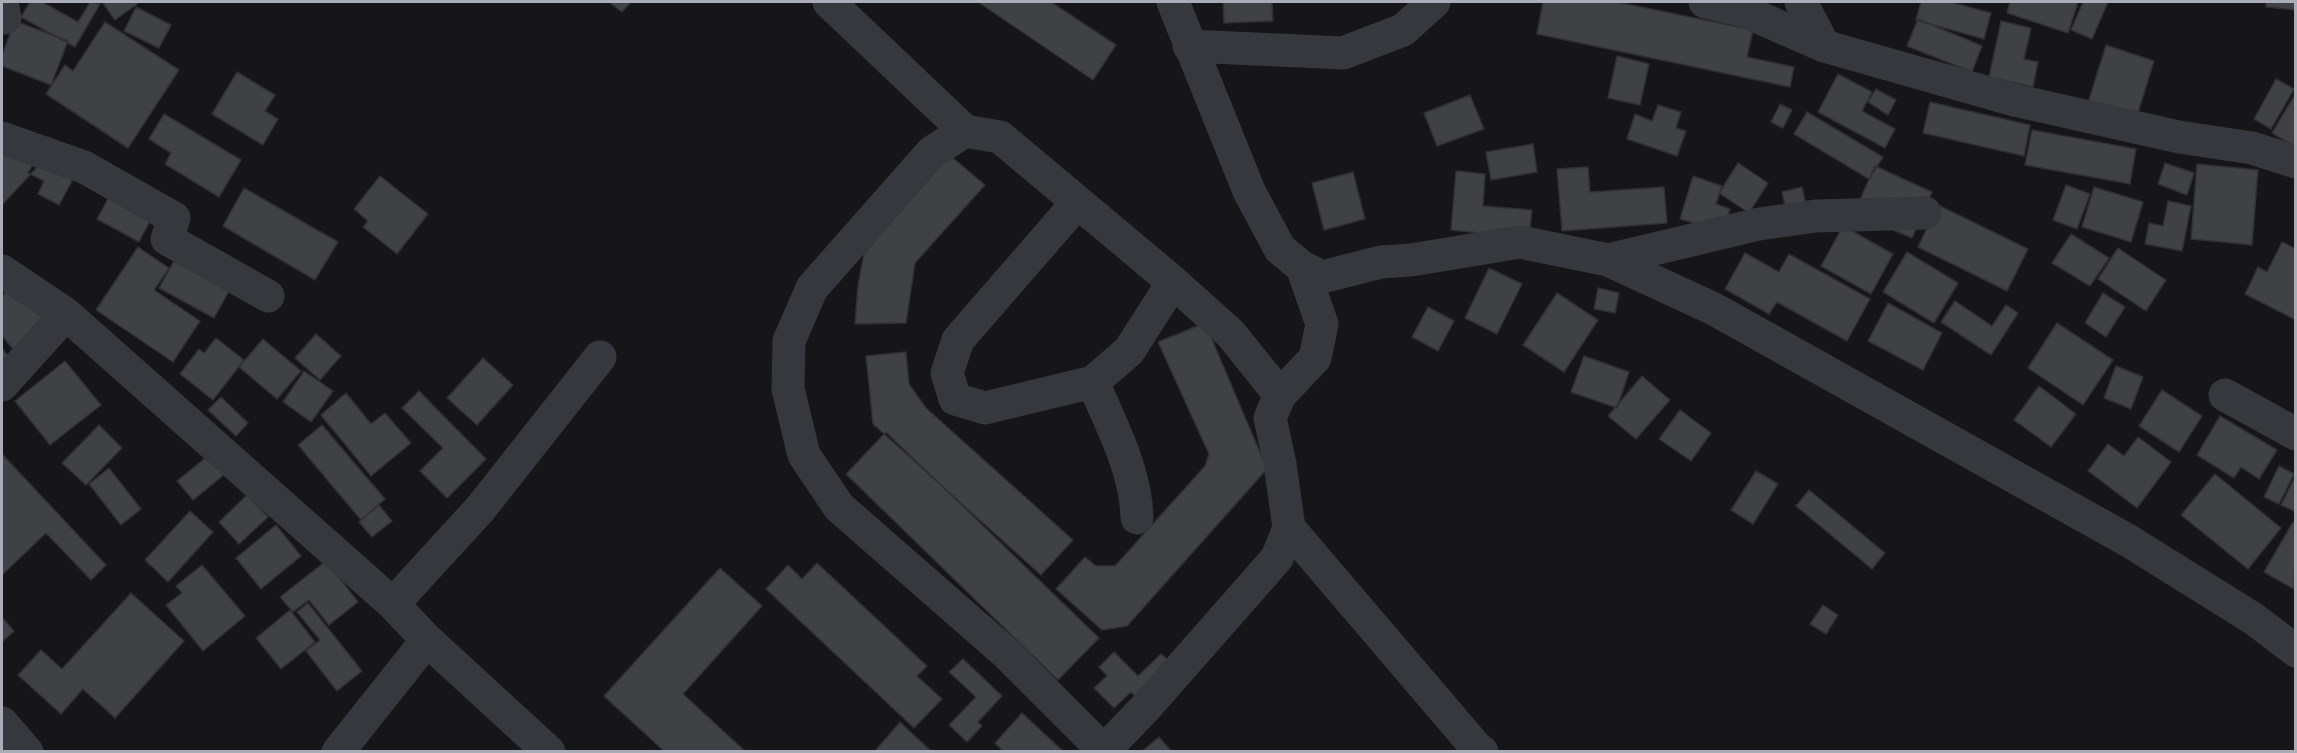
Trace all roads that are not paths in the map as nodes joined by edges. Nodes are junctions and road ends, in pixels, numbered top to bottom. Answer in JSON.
{"nodes":[{"id":1,"x":828,"y":2,"type":"edge"},
{"id":2,"x":1173,"y":2,"type":"edge"},
{"id":3,"x":1434,"y":2,"type":"edge"},
{"id":4,"x":1705,"y":2,"type":"edge"},
{"id":5,"x":1801,"y":2,"type":"edge"},
{"id":6,"x":1189,"y":46,"type":"junction"},
{"id":7,"x":1824,"y":46,"type":"junction"},
{"id":8,"x":965,"y":131,"type":"junction"},
{"id":9,"x":2,"y":138,"type":"edge"},
{"id":10,"x":2295,"y":162,"type":"edge"},
{"id":11,"x":1077,"y":203,"type":"junction"},
{"id":12,"x":1924,"y":213,"type":"dead end"},
{"id":13,"x":1608,"y":260,"type":"junction"},
{"id":14,"x":1302,"y":267,"type":"junction"},
{"id":15,"x":2,"y":271,"type":"edge"},
{"id":16,"x":1173,"y":282,"type":"junction"},
{"id":17,"x":268,"y":296,"type":"dead end"},
{"id":18,"x":66,"y":314,"type":"junction"},
{"id":19,"x":600,"y":357,"type":"dead end"},
{"id":20,"x":1093,"y":382,"type":"junction"},
{"id":21,"x":2,"y":385,"type":"edge"},
{"id":22,"x":1280,"y":395,"type":"junction"},
{"id":23,"x":2225,"y":395,"type":"dead end"},
{"id":24,"x":2295,"y":434,"type":"edge"},
{"id":25,"x":1137,"y":518,"type":"dead end"},
{"id":26,"x":1289,"y":528,"type":"junction"},
{"id":27,"x":393,"y":604,"type":"junction"},
{"id":28,"x":427,"y":640,"type":"junction"},
{"id":29,"x":2295,"y":651,"type":"edge"},
{"id":30,"x":2,"y":723,"type":"edge"},
{"id":31,"x":1104,"y":751,"type":"edge"},
{"id":32,"x":27,"y":752,"type":"edge"},
{"id":33,"x":338,"y":752,"type":"edge"},
{"id":34,"x":549,"y":752,"type":"edge"},
{"id":35,"x":1482,"y":752,"type":"edge"}],
"edges":[{"from":1,"to":8,"type":"street"},
{"from":2,"to":6,"type":"street"},
{"from":3,"to":6,"type":"street"},
{"from":4,"to":7,"type":"street"},
{"from":5,"to":7,"type":"street"},
{"from":6,"to":14,"type":"street"},
{"from":7,"to":10,"type":"street"},
{"from":8,"to":11,"type":"street"},
{"from":8,"to":31,"type":"street"},
{"from":9,"to":17,"type":"street"},
{"from":11,"to":16,"type":"street"},
{"from":11,"to":20,"type":"street"},
{"from":12,"to":13,"type":"street"},
{"from":13,"to":14,"type":"street"},
{"from":13,"to":29,"type":"street"},
{"from":14,"to":22,"type":"street"},
{"from":15,"to":18,"type":"street"},
{"from":16,"to":20,"type":"street"},
{"from":16,"to":22,"type":"street"},
{"from":18,"to":21,"type":"street"},
{"from":18,"to":27,"type":"street"},
{"from":19,"to":27,"type":"street"},
{"from":20,"to":25,"type":"street"},
{"from":22,"to":26,"type":"street"},
{"from":23,"to":24,"type":"street"},
{"from":26,"to":31,"type":"street"},
{"from":26,"to":35,"type":"street"},
{"from":27,"to":28,"type":"street"},
{"from":28,"to":33,"type":"street"},
{"from":28,"to":34,"type":"street"},
{"from":30,"to":32,"type":"street"}]}
